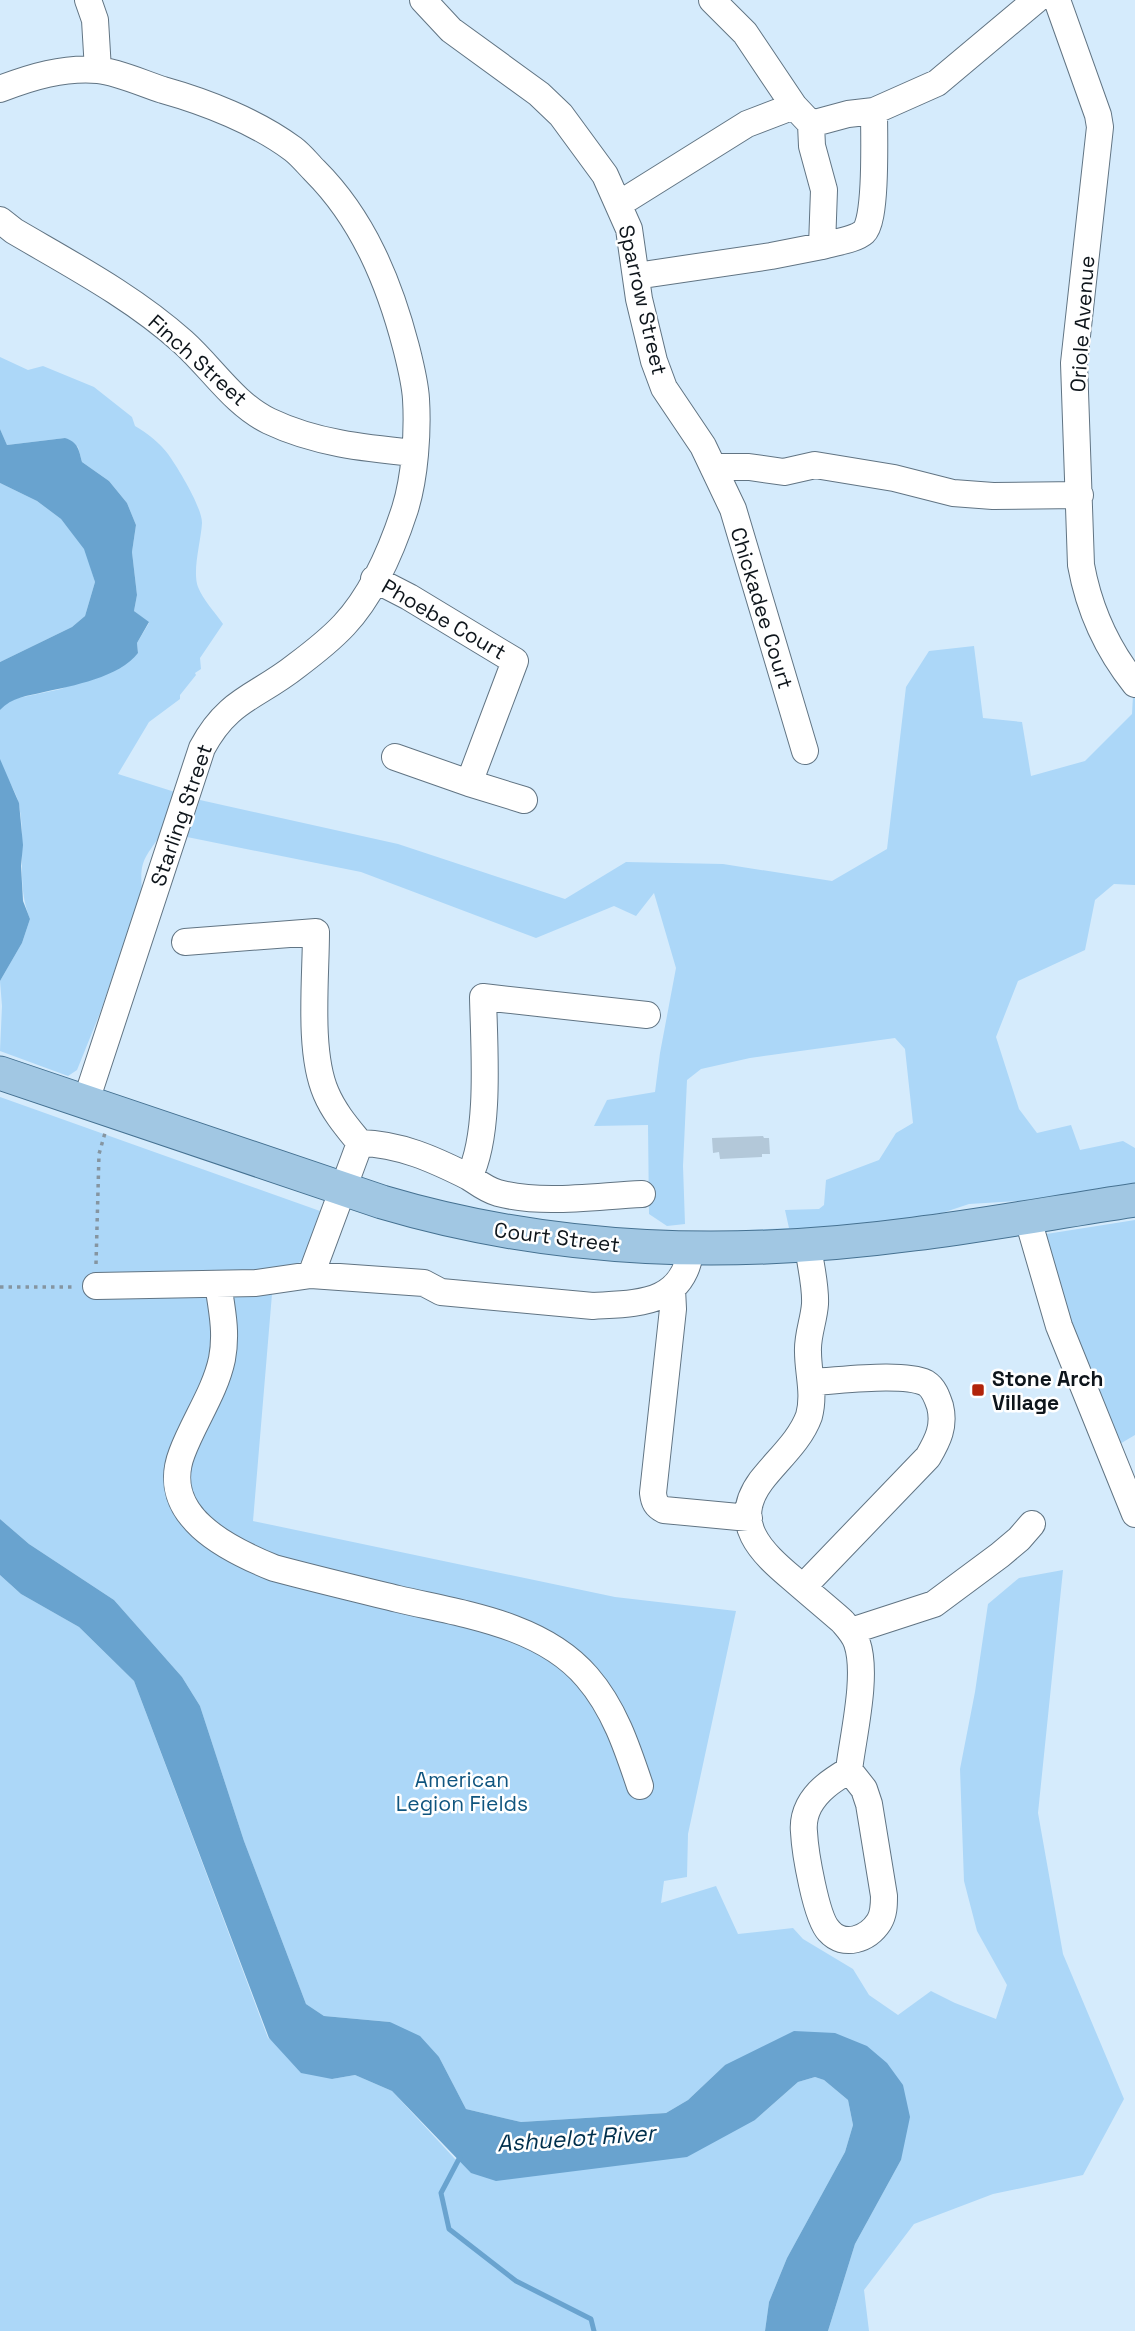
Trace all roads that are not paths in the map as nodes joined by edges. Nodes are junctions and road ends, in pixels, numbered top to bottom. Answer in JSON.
{"nodes":[{"id":1,"x":88,"y":0,"type":"edge"},
{"id":2,"x":423,"y":0,"type":"edge"},
{"id":3,"x":712,"y":0,"type":"edge"},
{"id":4,"x":1036,"y":0,"type":"edge"},
{"id":5,"x":1057,"y":0,"type":"edge"},
{"id":6,"x":98,"y":70,"type":"junction"},
{"id":7,"x":0,"y":89,"type":"edge"},
{"id":8,"x":874,"y":111,"type":"junction"},
{"id":9,"x":802,"y":115,"type":"junction"},
{"id":10,"x":619,"y":204,"type":"junction"},
{"id":11,"x":0,"y":220,"type":"edge"},
{"id":12,"x":822,"y":246,"type":"junction"},
{"id":13,"x":636,"y":276,"type":"junction"},
{"id":14,"x":414,"y":453,"type":"junction"},
{"id":15,"x":713,"y":467,"type":"junction"},
{"id":16,"x":1080,"y":495,"type":"junction"},
{"id":17,"x":374,"y":579,"type":"junction"},
{"id":18,"x":1135,"y":684,"type":"edge"},
{"id":19,"x":806,"y":751,"type":"dead end"},
{"id":20,"x":395,"y":757,"type":"dead end"},
{"id":21,"x":469,"y":783,"type":"junction"},
{"id":22,"x":524,"y":800,"type":"dead end"},
{"id":23,"x":186,"y":942,"type":"dead end"},
{"id":24,"x":647,"y":1015,"type":"dead end"},
{"id":25,"x":4,"y":1075,"type":"edge"},
{"id":26,"x":86,"y":1101,"type":"junction"},
{"id":27,"x":359,"y":1143,"type":"junction"},
{"id":28,"x":469,"y":1177,"type":"junction"},
{"id":29,"x":343,"y":1189,"type":"junction"},
{"id":30,"x":642,"y":1194,"type":"dead end"},
{"id":31,"x":1135,"y":1200,"type":"edge"},
{"id":32,"x":1027,"y":1216,"type":"junction"},
{"id":33,"x":808,"y":1245,"type":"junction"},
{"id":34,"x":691,"y":1249,"type":"junction"},
{"id":35,"x":311,"y":1275,"type":"junction"},
{"id":36,"x":218,"y":1284,"type":"junction"},
{"id":37,"x":96,"y":1286,"type":"road end"},
{"id":38,"x":672,"y":1289,"type":"junction"},
{"id":39,"x":811,"y":1382,"type":"junction"},
{"id":40,"x":1135,"y":1514,"type":"edge"},
{"id":41,"x":749,"y":1518,"type":"junction"},
{"id":42,"x":1032,"y":1524,"type":"dead end"},
{"id":43,"x":803,"y":1587,"type":"junction"},
{"id":44,"x":851,"y":1631,"type":"junction"},
{"id":45,"x":849,"y":1770,"type":"junction"},
{"id":46,"x":640,"y":1786,"type":"dead end"}],
"edges":[{"from":1,"to":6,"type":"street"},
{"from":2,"to":10,"type":"street","name":"Sparrow Street"},
{"from":3,"to":9,"type":"street"},
{"from":4,"to":8,"type":"street"},
{"from":5,"to":16,"type":"street","name":"Oriole Avenue"},
{"from":6,"to":7,"type":"street","name":"Starling Street"},
{"from":6,"to":14,"type":"street","name":"Starling Street"},
{"from":8,"to":9,"type":"street"},
{"from":8,"to":12,"type":"street"},
{"from":9,"to":10,"type":"street"},
{"from":9,"to":12,"type":"street"},
{"from":10,"to":13,"type":"street","name":"Sparrow Street"},
{"from":11,"to":14,"type":"street","name":"Finch Street"},
{"from":12,"to":13,"type":"street"},
{"from":13,"to":15,"type":"street","name":"Sparrow Street"},
{"from":14,"to":17,"type":"street","name":"Starling Street"},
{"from":15,"to":16,"type":"street"},
{"from":15,"to":19,"type":"street","name":"Chickadee Court"},
{"from":16,"to":18,"type":"street","name":"Oriole Avenue"},
{"from":17,"to":21,"type":"street","name":"Phoebe Court"},
{"from":17,"to":26,"type":"street","name":"Starling Street"},
{"from":20,"to":21,"type":"street"},
{"from":21,"to":22,"type":"street"},
{"from":23,"to":27,"type":"street"},
{"from":24,"to":28,"type":"street"},
{"from":25,"to":26,"type":"main road","name":"Court Street"},
{"from":26,"to":29,"type":"main road","name":"Court Street"},
{"from":27,"to":28,"type":"street"},
{"from":27,"to":29,"type":"street"},
{"from":28,"to":30,"type":"street"},
{"from":29,"to":34,"type":"main road","name":"Court Street"},
{"from":29,"to":35,"type":"street"},
{"from":31,"to":32,"type":"main road","name":"Court Street"},
{"from":32,"to":33,"type":"main road","name":"Court Street"},
{"from":32,"to":40,"type":"street"},
{"from":33,"to":34,"type":"main road","name":"Court Street"},
{"from":33,"to":39,"type":"street"},
{"from":34,"to":38,"type":"street"},
{"from":35,"to":36,"type":"street"},
{"from":35,"to":38,"type":"street"},
{"from":36,"to":37,"type":"street"},
{"from":36,"to":46,"type":"street"},
{"from":38,"to":41,"type":"street"},
{"from":39,"to":41,"type":"street"},
{"from":39,"to":43,"type":"street"},
{"from":41,"to":43,"type":"street"},
{"from":42,"to":44,"type":"street"},
{"from":43,"to":44,"type":"street"},
{"from":44,"to":45,"type":"street"},
{"from":45,"to":45,"type":"street"}]}
